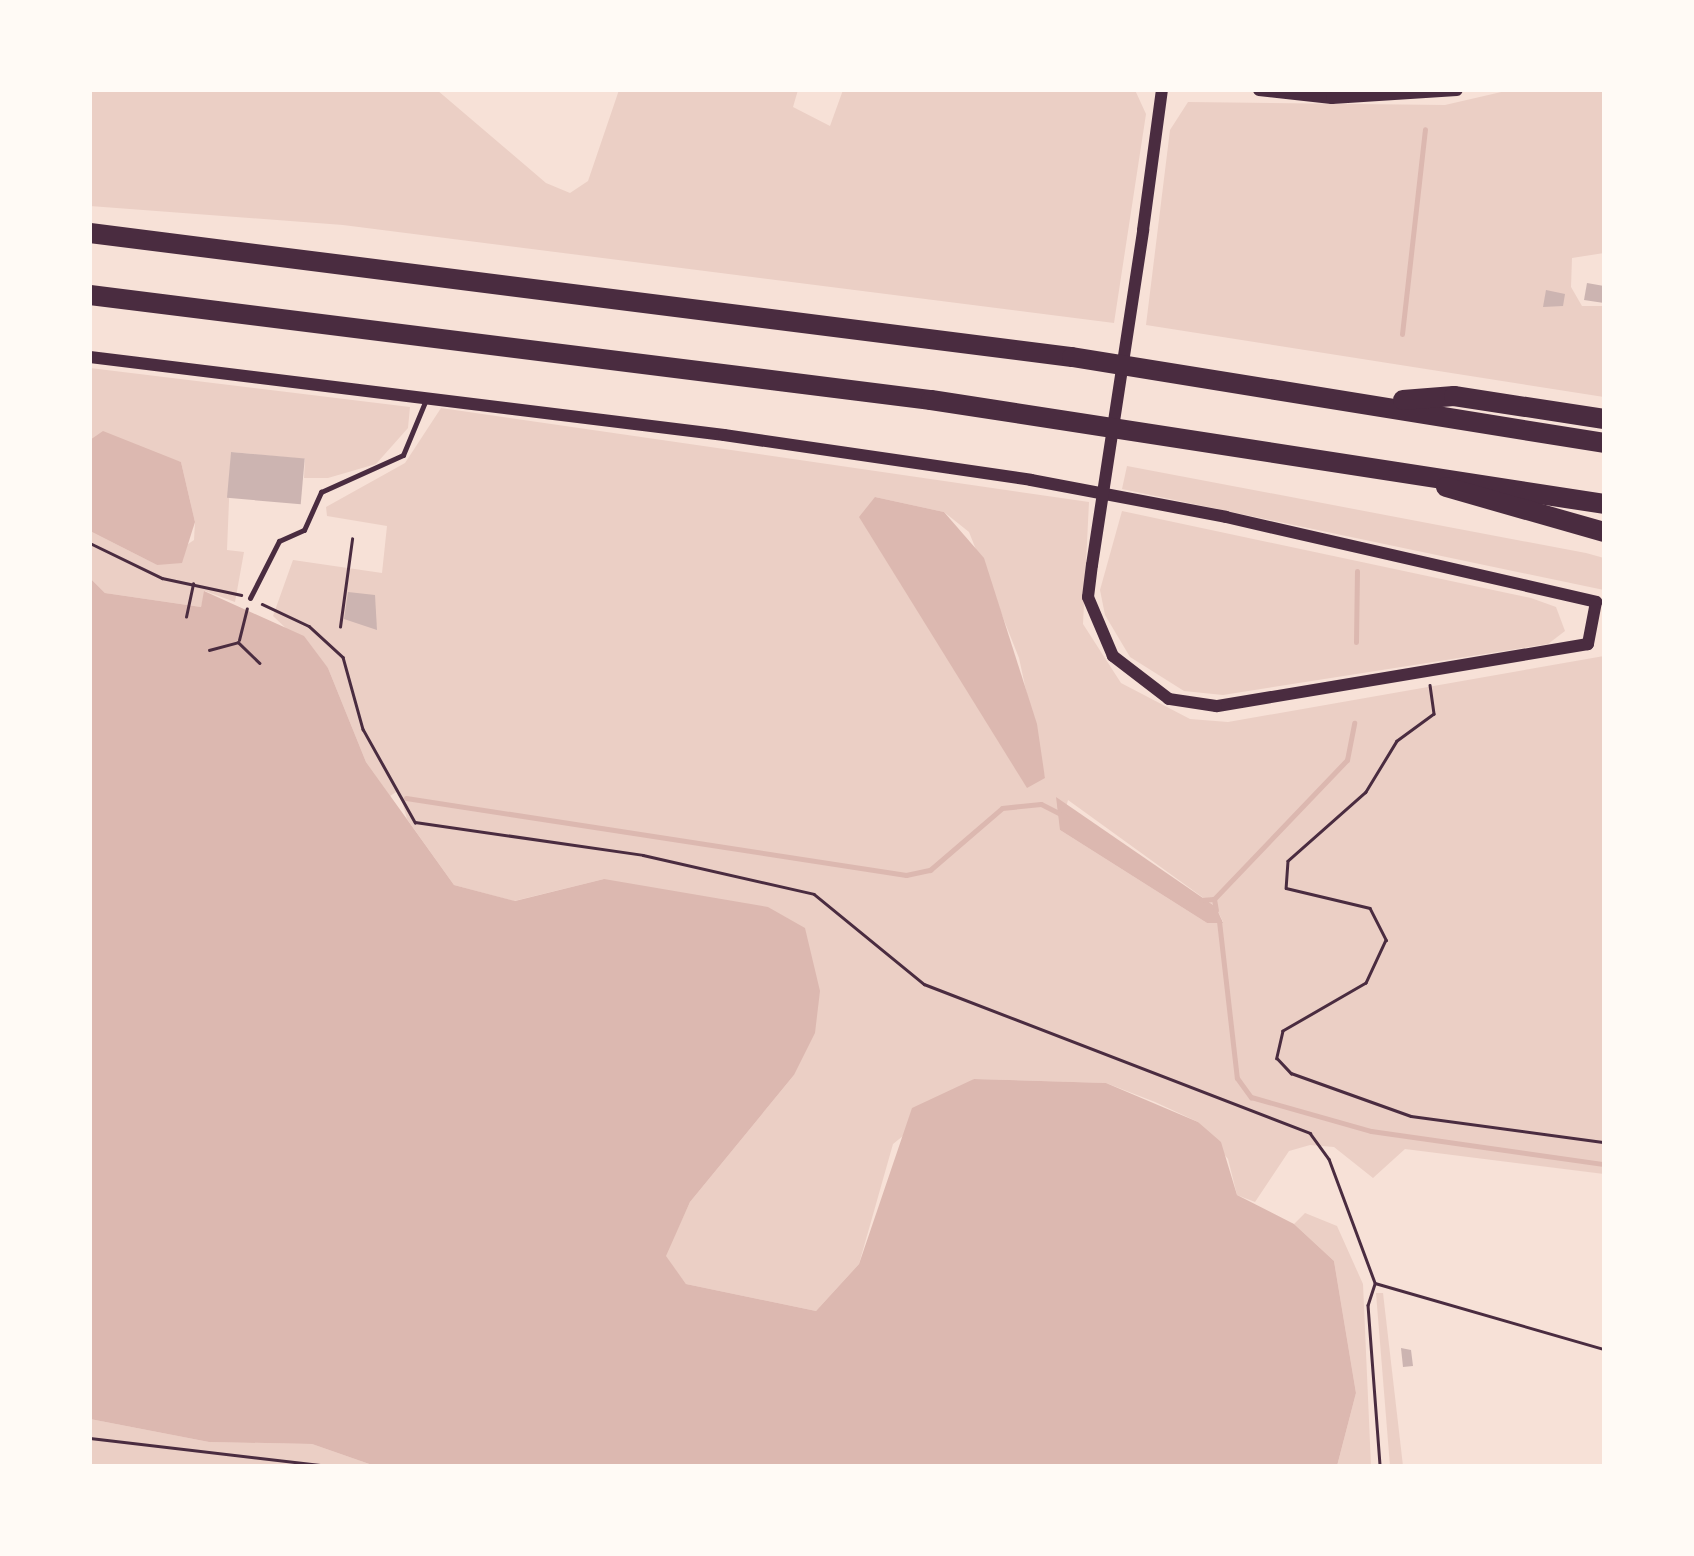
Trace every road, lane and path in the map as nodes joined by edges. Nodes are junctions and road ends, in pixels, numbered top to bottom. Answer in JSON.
{"nodes":[{"id":1,"x":1162,"y":90,"type":"edge"},
{"id":2,"x":1260,"y":90,"type":"edge"},
{"id":3,"x":1458,"y":90,"type":"edge"},
{"id":4,"x":90,"y":232,"type":"edge"},
{"id":5,"x":90,"y":295,"type":"edge"},
{"id":6,"x":90,"y":357,"type":"edge"},
{"id":7,"x":426,"y":398,"type":"junction"},
{"id":8,"x":1374,"y":402,"type":"junction"},
{"id":9,"x":1604,"y":417,"type":"edge"},
{"id":10,"x":1604,"y":443,"type":"edge"},
{"id":11,"x":1387,"y":467,"type":"junction"},
{"id":12,"x":1604,"y":504,"type":"edge"},
{"id":13,"x":1604,"y":532,"type":"edge"},
{"id":14,"x":352,"y":539,"type":"dead end"},
{"id":15,"x":90,"y":543,"type":"edge"},
{"id":16,"x":193,"y":582,"type":"junction"},
{"id":17,"x":250,"y":598,"type":"junction"},
{"id":18,"x":186,"y":617,"type":"dead end"},
{"id":19,"x":340,"y":627,"type":"dead end"},
{"id":20,"x":238,"y":642,"type":"junction"},
{"id":21,"x":209,"y":650,"type":"dead end"},
{"id":22,"x":260,"y":663,"type":"dead end"},
{"id":23,"x":1428,"y":673,"type":"junction"},
{"id":24,"x":1604,"y":1142,"type":"edge"},
{"id":25,"x":1375,"y":1283,"type":"junction"},
{"id":26,"x":1604,"y":1349,"type":"edge"},
{"id":27,"x":90,"y":1438,"type":"edge"},
{"id":28,"x":328,"y":1466,"type":"edge"},
{"id":29,"x":1380,"y":1466,"type":"edge"}],
"edges":[{"from":1,"to":23,"type":"street"},
{"from":2,"to":3,"type":"street"},
{"from":4,"to":8,"type":"highway"},
{"from":5,"to":11,"type":"highway"},
{"from":6,"to":7,"type":"street"},
{"from":7,"to":17,"type":"lane"},
{"from":7,"to":23,"type":"street"},
{"from":8,"to":9,"type":"highway"},
{"from":8,"to":10,"type":"highway"},
{"from":11,"to":12,"type":"highway"},
{"from":11,"to":13,"type":"highway"},
{"from":14,"to":19,"type":"path"},
{"from":15,"to":16,"type":"path"},
{"from":16,"to":17,"type":"path"},
{"from":16,"to":18,"type":"path"},
{"from":17,"to":20,"type":"path"},
{"from":17,"to":25,"type":"path"},
{"from":20,"to":21,"type":"path"},
{"from":20,"to":22,"type":"path"},
{"from":23,"to":24,"type":"path"},
{"from":25,"to":26,"type":"path"},
{"from":25,"to":29,"type":"path"},
{"from":27,"to":28,"type":"path"}]}
